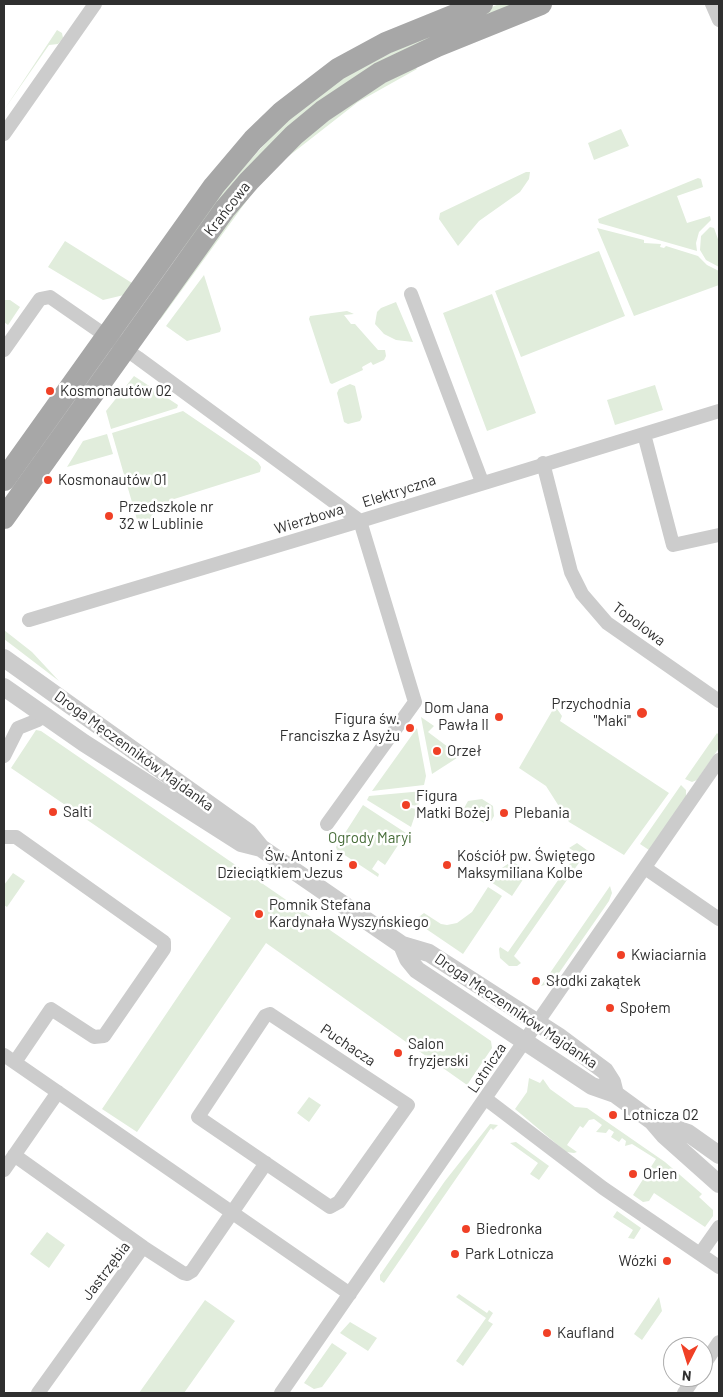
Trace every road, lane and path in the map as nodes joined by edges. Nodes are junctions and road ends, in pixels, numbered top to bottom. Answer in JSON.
{"nodes":[{"id":1,"x":95,"y":4,"type":"edge"},
{"id":2,"x":482,"y":4,"type":"edge"},
{"id":3,"x":540,"y":4,"type":"edge"},
{"id":4,"x":712,"y":4,"type":"edge"},
{"id":5,"x":719,"y":20,"type":"edge"},
{"id":6,"x":4,"y":134,"type":"edge"},
{"id":7,"x":411,"y":294,"type":"dead end"},
{"id":8,"x":116,"y":342,"type":"junction"},
{"id":9,"x":4,"y":350,"type":"edge"},
{"id":10,"x":719,"y":411,"type":"edge"},
{"id":11,"x":644,"y":434,"type":"junction"},
{"id":12,"x":544,"y":463,"type":"junction"},
{"id":13,"x":4,"y":480,"type":"edge"},
{"id":14,"x":482,"y":482,"type":"junction"},
{"id":15,"x":4,"y":518,"type":"edge"},
{"id":16,"x":360,"y":521,"type":"junction"},
{"id":17,"x":719,"y":535,"type":"edge"},
{"id":18,"x":29,"y":620,"type":"dead end"},
{"id":19,"x":4,"y":658,"type":"edge"},
{"id":20,"x":4,"y":687,"type":"edge"},
{"id":21,"x":719,"y":701,"type":"edge"},
{"id":22,"x":4,"y":702,"type":"edge"},
{"id":23,"x":38,"y":720,"type":"junction"},
{"id":24,"x":84,"y":743,"type":"junction"},
{"id":25,"x":4,"y":751,"type":"edge"},
{"id":26,"x":4,"y":756,"type":"edge"},
{"id":27,"x":719,"y":760,"type":"edge"},
{"id":28,"x":327,"y":824,"type":"dead end"},
{"id":29,"x":4,"y":837,"type":"edge"},
{"id":30,"x":261,"y":848,"type":"junction"},
{"id":31,"x":646,"y":868,"type":"junction"},
{"id":32,"x":719,"y":919,"type":"edge"},
{"id":33,"x":402,"y":945,"type":"junction"},
{"id":34,"x":537,"y":1022,"type":"junction"},
{"id":35,"x":525,"y":1041,"type":"junction"},
{"id":36,"x":9,"y":1058,"type":"edge"},
{"id":37,"x":58,"y":1092,"type":"junction"},
{"id":38,"x":615,"y":1094,"type":"junction"},
{"id":39,"x":486,"y":1099,"type":"junction"},
{"id":40,"x":652,"y":1121,"type":"junction"},
{"id":41,"x":719,"y":1155,"type":"edge"},
{"id":42,"x":15,"y":1157,"type":"junction"},
{"id":43,"x":266,"y":1164,"type":"junction"},
{"id":44,"x":4,"y":1170,"type":"edge"},
{"id":45,"x":719,"y":1184,"type":"edge"},
{"id":46,"x":233,"y":1214,"type":"junction"},
{"id":47,"x":719,"y":1227,"type":"edge"},
{"id":48,"x":143,"y":1247,"type":"junction"},
{"id":49,"x":700,"y":1254,"type":"junction"},
{"id":50,"x":719,"y":1267,"type":"edge"},
{"id":51,"x":350,"y":1294,"type":"junction"},
{"id":52,"x":38,"y":1393,"type":"edge"},
{"id":53,"x":281,"y":1393,"type":"edge"}],
"edges":[{"from":1,"to":6,"type":"street"},
{"from":2,"to":8,"type":"main road","name":"Krańcowa"},
{"from":3,"to":8,"type":"main road","name":"Krańcowa"},
{"from":4,"to":5,"type":"street"},
{"from":7,"to":14,"type":"street"},
{"from":8,"to":9,"type":"street","name":"Elektryczna"},
{"from":8,"to":13,"type":"main road","name":"Krańcowa"},
{"from":8,"to":15,"type":"main road","name":"Krańcowa"},
{"from":8,"to":16,"type":"street","name":"Elektryczna"},
{"from":10,"to":11,"type":"street","name":"Elektryczna"},
{"from":11,"to":12,"type":"street","name":"Elektryczna"},
{"from":11,"to":17,"type":"street"},
{"from":12,"to":14,"type":"street","name":"Elektryczna"},
{"from":12,"to":21,"type":"street","name":"Topolowa"},
{"from":14,"to":16,"type":"street","name":"Elektryczna"},
{"from":16,"to":18,"type":"street","name":"Wierzbowa"},
{"from":16,"to":28,"type":"street","name":"Wierzbowa"},
{"from":19,"to":30,"type":"street","name":"Droga Męczenników Majdanka"},
{"from":20,"to":24,"type":"street","name":"Droga Męczenników Majdanka"},
{"from":22,"to":23,"type":"street"},
{"from":23,"to":24,"type":"street"},
{"from":23,"to":26,"type":"street"},
{"from":24,"to":30,"type":"street","name":"Droga Męczenników Majdanka"},
{"from":25,"to":26,"type":"street"},
{"from":27,"to":31,"type":"street","name":"Lotnicza"},
{"from":29,"to":36,"type":"street"},
{"from":30,"to":33,"type":"street","name":"Droga Męczenników Majdanka"},
{"from":31,"to":32,"type":"street"},
{"from":31,"to":34,"type":"street","name":"Lotnicza"},
{"from":33,"to":34,"type":"street","name":"Droga Męczenników Majdanka"},
{"from":33,"to":35,"type":"street","name":"Droga Męczenników Majdanka"},
{"from":34,"to":35,"type":"street","name":"Lotnicza"},
{"from":34,"to":38,"type":"street","name":"Droga Męczenników Majdanka"},
{"from":35,"to":38,"type":"street","name":"Droga Męczenników Majdanka"},
{"from":35,"to":39,"type":"street","name":"Lotnicza"},
{"from":36,"to":37,"type":"street"},
{"from":37,"to":42,"type":"street"},
{"from":37,"to":46,"type":"street"},
{"from":38,"to":40,"type":"street","name":"Droga Męczenników Majdanka"},
{"from":39,"to":49,"type":"street"},
{"from":39,"to":51,"type":"street","name":"Lotnicza"},
{"from":40,"to":41,"type":"street","name":"Droga Męczenników Majdanka"},
{"from":40,"to":45,"type":"street","name":"Droga Męczenników Majdanka"},
{"from":42,"to":44,"type":"street"},
{"from":42,"to":48,"type":"street"},
{"from":43,"to":43,"type":"street","name":"Puchacza"},
{"from":43,"to":46,"type":"street"},
{"from":46,"to":48,"type":"street","name":"Jastrzębia"},
{"from":46,"to":51,"type":"street"},
{"from":47,"to":49,"type":"street"},
{"from":48,"to":52,"type":"street","name":"Jastrzębia"},
{"from":49,"to":50,"type":"street"},
{"from":51,"to":53,"type":"street","name":"Lotnicza"}]}
